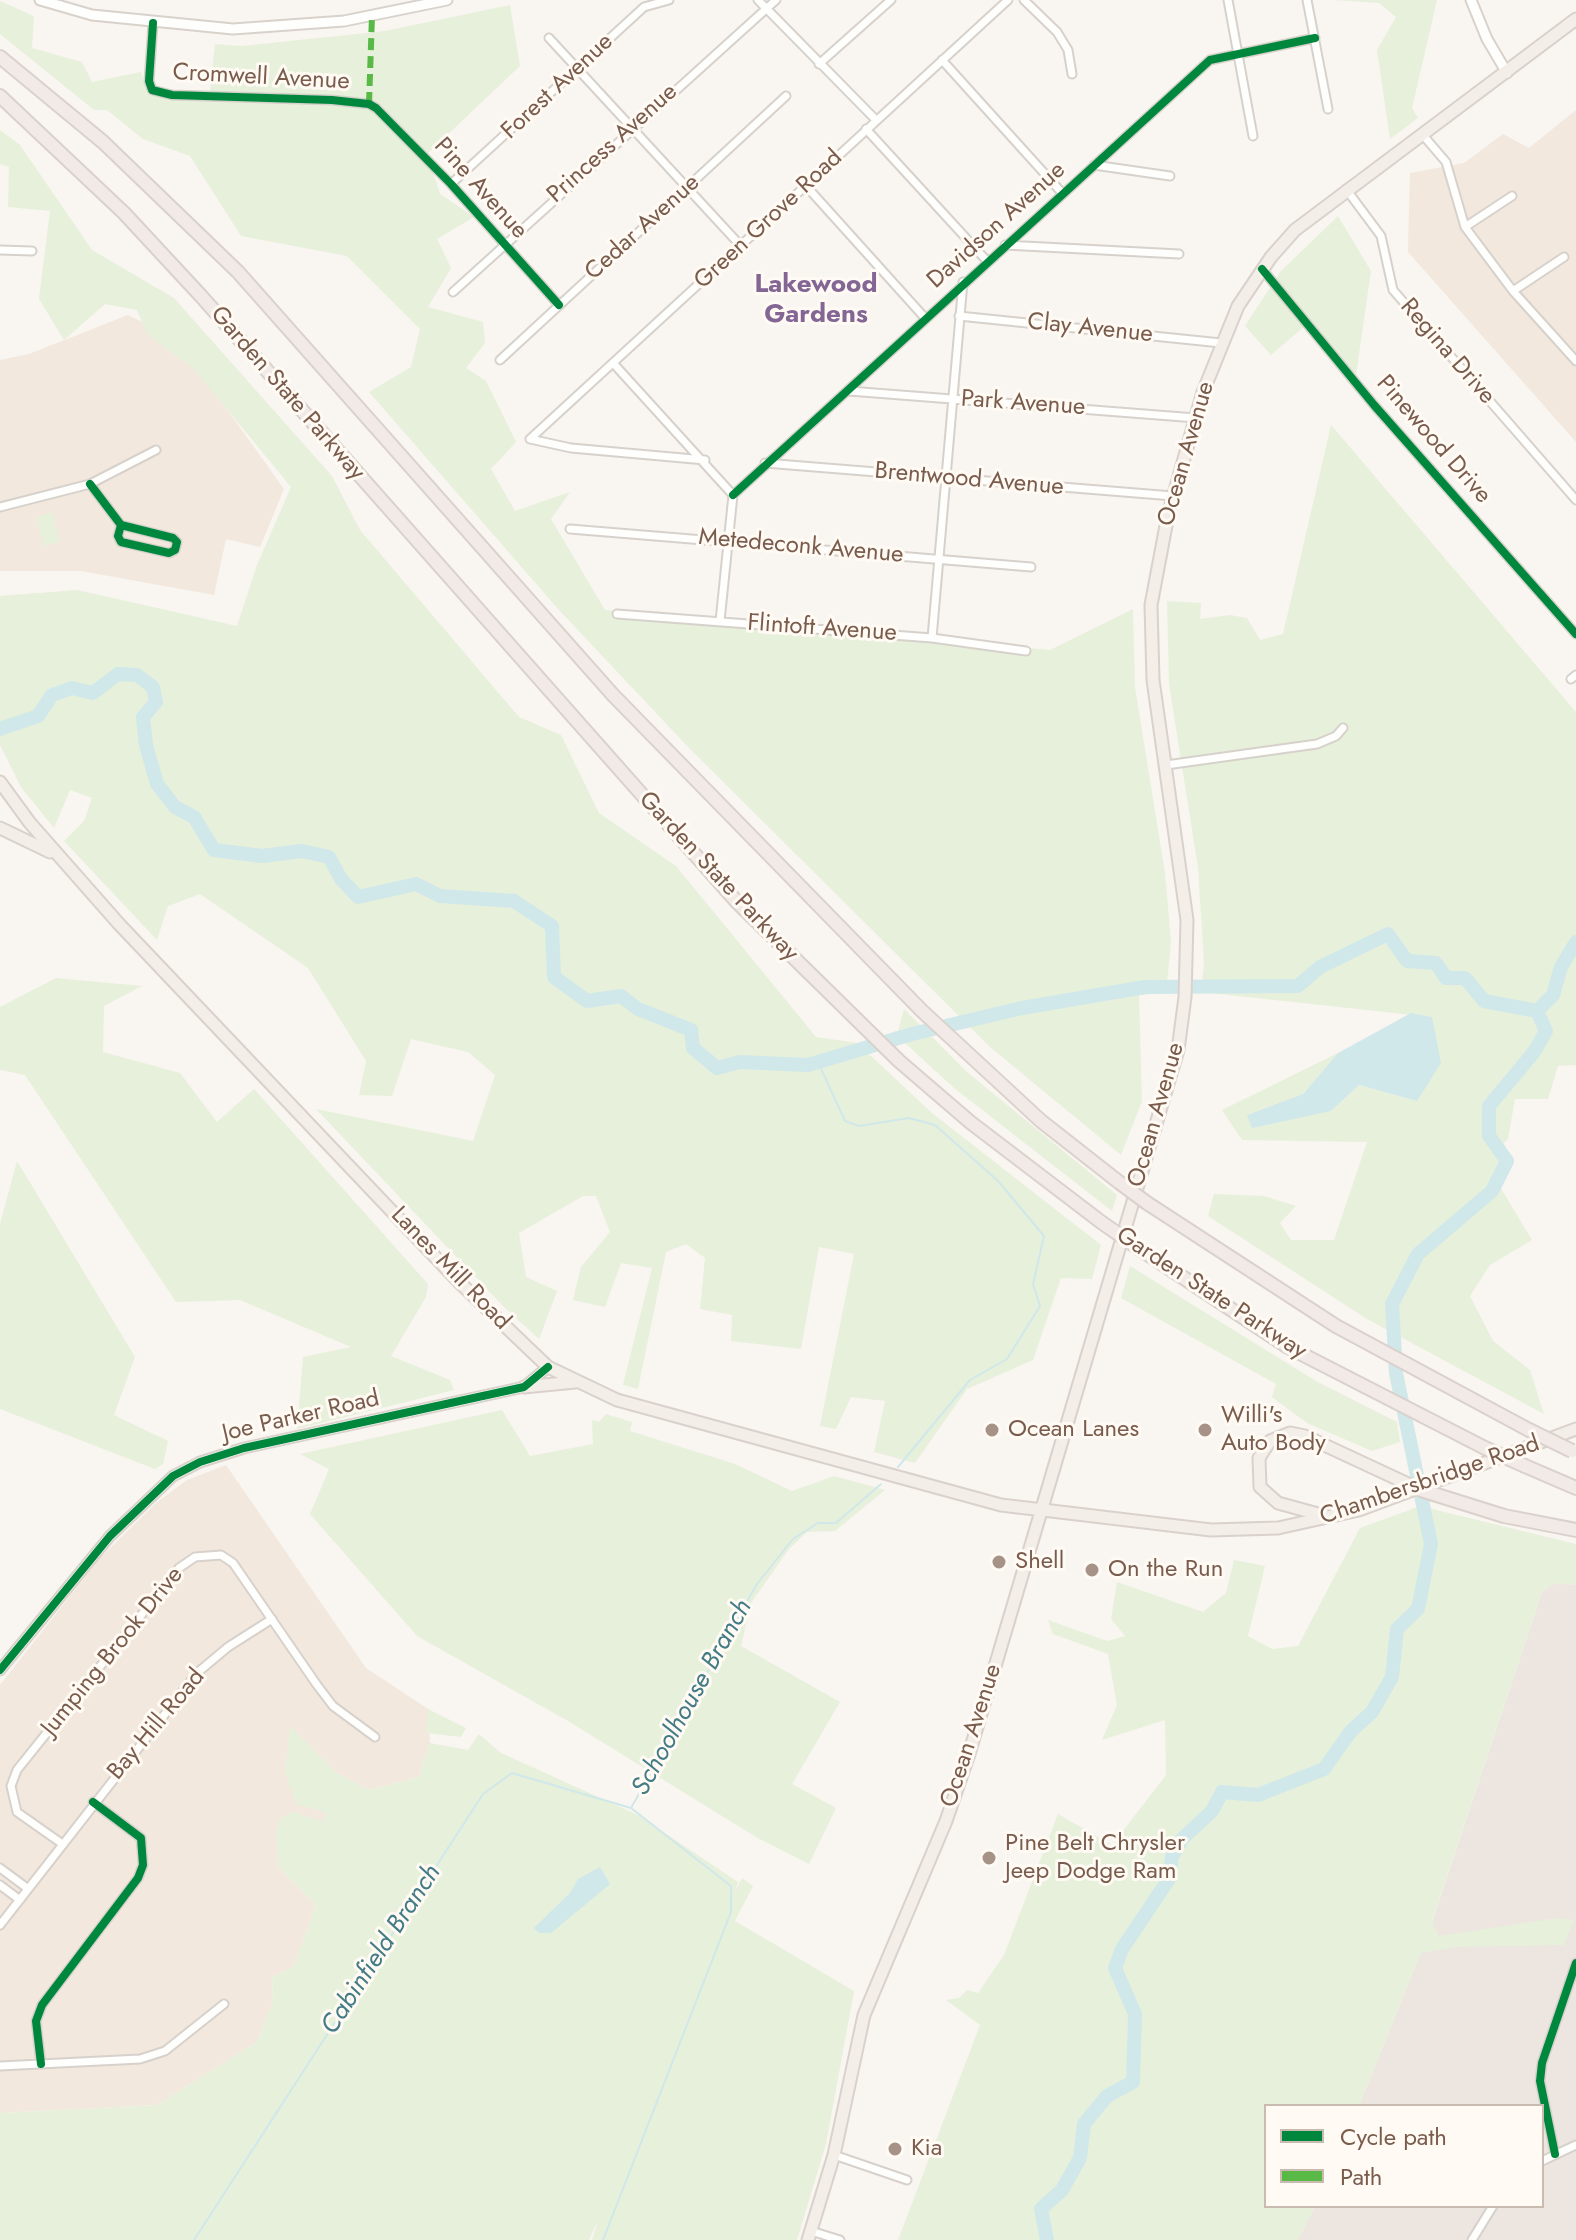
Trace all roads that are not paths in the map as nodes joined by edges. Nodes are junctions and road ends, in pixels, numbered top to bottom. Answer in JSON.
{"nodes":[{"id":1,"x":40,"y":0,"type":"edge"},
{"id":2,"x":447,"y":0,"type":"edge"},
{"id":3,"x":669,"y":0,"type":"edge"},
{"id":4,"x":758,"y":0,"type":"edge"},
{"id":5,"x":776,"y":0,"type":"edge"},
{"id":6,"x":891,"y":0,"type":"edge"},
{"id":7,"x":1008,"y":0,"type":"edge"},
{"id":8,"x":1024,"y":0,"type":"edge"},
{"id":9,"x":1228,"y":0,"type":"edge"},
{"id":10,"x":1307,"y":0,"type":"edge"},
{"id":11,"x":1471,"y":0,"type":"edge"},
{"id":12,"x":766,"y":8,"type":"junction"},
{"id":13,"x":1576,"y":19,"type":"edge"},
{"id":14,"x":153,"y":23,"type":"junction"},
{"id":15,"x":549,"y":38,"type":"dead end"},
{"id":16,"x":1315,"y":38,"type":"junction"},
{"id":17,"x":1239,"y":52,"type":"junction"},
{"id":18,"x":0,"y":57,"type":"edge"},
{"id":19,"x":942,"y":60,"type":"junction"},
{"id":20,"x":819,"y":64,"type":"junction"},
{"id":21,"x":578,"y":70,"type":"junction"},
{"id":22,"x":1507,"y":73,"type":"junction"},
{"id":23,"x":1072,"y":74,"type":"dead end"},
{"id":24,"x":0,"y":96,"type":"edge"},
{"id":25,"x":786,"y":96,"type":"dead end"},
{"id":26,"x":369,"y":104,"type":"joint"},
{"id":27,"x":0,"y":105,"type":"edge"},
{"id":28,"x":14,"y":108,"type":"junction"},
{"id":29,"x":1328,"y":109,"type":"dead end"},
{"id":30,"x":876,"y":120,"type":"junction"},
{"id":31,"x":630,"y":128,"type":"junction"},
{"id":32,"x":866,"y":129,"type":"junction"},
{"id":33,"x":1422,"y":134,"type":"junction"},
{"id":34,"x":1253,"y":136,"type":"dead end"},
{"id":35,"x":1094,"y":165,"type":"junction"},
{"id":36,"x":1170,"y":176,"type":"dead end"},
{"id":37,"x":451,"y":184,"type":"junction"},
{"id":38,"x":807,"y":187,"type":"junction"},
{"id":39,"x":687,"y":188,"type":"junction"},
{"id":40,"x":1346,"y":189,"type":"junction"},
{"id":41,"x":1063,"y":194,"type":"junction"},
{"id":42,"x":1512,"y":196,"type":"dead end"},
{"id":43,"x":1465,"y":227,"type":"junction"},
{"id":44,"x":504,"y":245,"type":"junction"},
{"id":45,"x":740,"y":245,"type":"junction"},
{"id":46,"x":1005,"y":245,"type":"junction"},
{"id":47,"x":0,"y":250,"type":"edge"},
{"id":48,"x":32,"y":251,"type":"dead end"},
{"id":49,"x":1179,"y":254,"type":"dead end"},
{"id":50,"x":1564,"y":257,"type":"dead end"},
{"id":51,"x":987,"y":261,"type":"junction"},
{"id":52,"x":1262,"y":269,"type":"junction"},
{"id":53,"x":963,"y":282,"type":"junction"},
{"id":54,"x":1513,"y":291,"type":"junction"},
{"id":55,"x":453,"y":292,"type":"dead end"},
{"id":56,"x":559,"y":305,"type":"junction"},
{"id":57,"x":959,"y":316,"type":"junction"},
{"id":58,"x":925,"y":318,"type":"junction"},
{"id":59,"x":1221,"y":343,"type":"junction"},
{"id":60,"x":1575,"y":357,"type":"edge"},
{"id":61,"x":500,"y":360,"type":"dead end"},
{"id":62,"x":613,"y":363,"type":"junction"},
{"id":63,"x":849,"y":391,"type":"junction"},
{"id":64,"x":952,"y":399,"type":"junction"},
{"id":65,"x":1196,"y":418,"type":"junction"},
{"id":66,"x":156,"y":450,"type":"dead end"},
{"id":67,"x":705,"y":460,"type":"junction"},
{"id":68,"x":765,"y":463,"type":"junction"},
{"id":69,"x":945,"y":478,"type":"junction"},
{"id":70,"x":90,"y":484,"type":"junction"},
{"id":71,"x":733,"y":495,"type":"junction"},
{"id":72,"x":1173,"y":496,"type":"junction"},
{"id":73,"x":1576,"y":500,"type":"edge"},
{"id":74,"x":0,"y":507,"type":"edge"},
{"id":75,"x":121,"y":525,"type":"junction"},
{"id":76,"x":570,"y":529,"type":"dead end"},
{"id":77,"x":727,"y":540,"type":"junction"},
{"id":78,"x":938,"y":559,"type":"junction"},
{"id":79,"x":1031,"y":567,"type":"dead end"},
{"id":80,"x":617,"y":614,"type":"dead end"},
{"id":81,"x":720,"y":621,"type":"junction"},
{"id":82,"x":1576,"y":634,"type":"edge"},
{"id":83,"x":932,"y":638,"type":"junction"},
{"id":84,"x":1026,"y":651,"type":"dead end"},
{"id":85,"x":1343,"y":728,"type":"dead end"},
{"id":86,"x":1166,"y":765,"type":"junction"},
{"id":87,"x":1,"y":789,"type":"edge"},
{"id":88,"x":0,"y":828,"type":"edge"},
{"id":89,"x":63,"y":861,"type":"junction"},
{"id":90,"x":548,"y":1367,"type":"junction"},
{"id":91,"x":577,"y":1382,"type":"junction"},
{"id":92,"x":524,"y":1387,"type":"junction"},
{"id":93,"x":1576,"y":1429,"type":"edge"},
{"id":94,"x":1574,"y":1452,"type":"edge"},
{"id":95,"x":1576,"y":1488,"type":"edge"},
{"id":96,"x":1427,"y":1490,"type":"junction"},
{"id":97,"x":1043,"y":1512,"type":"junction"},
{"id":98,"x":1330,"y":1517,"type":"junction"},
{"id":99,"x":1576,"y":1530,"type":"edge"},
{"id":100,"x":272,"y":1619,"type":"junction"},
{"id":101,"x":0,"y":1670,"type":"edge"},
{"id":102,"x":375,"y":1737,"type":"dead end"},
{"id":103,"x":93,"y":1802,"type":"junction"},
{"id":104,"x":61,"y":1843,"type":"junction"},
{"id":105,"x":0,"y":1868,"type":"edge"},
{"id":106,"x":0,"y":1885,"type":"edge"},
{"id":107,"x":27,"y":1888,"type":"junction"},
{"id":108,"x":20,"y":1900,"type":"junction"},
{"id":109,"x":0,"y":1925,"type":"edge"},
{"id":110,"x":1576,"y":1963,"type":"edge"},
{"id":111,"x":224,"y":2004,"type":"dead end"},
{"id":112,"x":41,"y":2064,"type":"junction"},
{"id":113,"x":0,"y":2066,"type":"edge"},
{"id":114,"x":1576,"y":2145,"type":"edge"},
{"id":115,"x":1555,"y":2154,"type":"junction"},
{"id":116,"x":834,"y":2155,"type":"junction"},
{"id":117,"x":1544,"y":2160,"type":"edge"},
{"id":118,"x":907,"y":2180,"type":"dead end"},
{"id":119,"x":1492,"y":2208,"type":"edge"},
{"id":120,"x":810,"y":2236,"type":"edge"},
{"id":121,"x":840,"y":2240,"type":"edge"},
{"id":122,"x":1472,"y":2240,"type":"edge"}],
"edges":[{"from":1,"to":14,"type":"street"},
{"from":2,"to":14,"type":"street"},
{"from":3,"to":21,"type":"street","name":"Forest Avenue"},
{"from":4,"to":12,"type":"street"},
{"from":5,"to":12,"type":"street","name":"Princess Avenue"},
{"from":6,"to":20,"type":"street"},
{"from":7,"to":19,"type":"street","name":"Green Grove Road"},
{"from":8,"to":23,"type":"street"},
{"from":9,"to":17,"type":"street"},
{"from":10,"to":16,"type":"street"},
{"from":11,"to":22,"type":"street"},
{"from":12,"to":20,"type":"street"},
{"from":12,"to":31,"type":"street","name":"Princess Avenue"},
{"from":13,"to":22,"type":"main road","name":"Ocean Avenue"},
{"from":14,"to":26,"type":"street","name":"Cromwell Avenue"},
{"from":15,"to":21,"type":"street"},
{"from":16,"to":17,"type":"street","name":"Davidson Avenue"},
{"from":16,"to":29,"type":"street"},
{"from":17,"to":34,"type":"street"},
{"from":17,"to":35,"type":"street","name":"Davidson Avenue"},
{"from":18,"to":94,"type":"highway","name":"Garden State Parkway","bridge":true},
{"from":19,"to":30,"type":"street","name":"Green Grove Road"},
{"from":19,"to":41,"type":"street"},
{"from":20,"to":30,"type":"street"},
{"from":21,"to":31,"type":"street"},
{"from":21,"to":37,"type":"street","name":"Forest Avenue"},
{"from":22,"to":33,"type":"main road","name":"Ocean Avenue"},
{"from":24,"to":28,"type":"highway","name":"Garden State Parkway"},
{"from":25,"to":39,"type":"street","name":"Cedar Avenue"},
{"from":26,"to":37,"type":"street","name":"Pine Avenue"},
{"from":27,"to":28,"type":"highway"},
{"from":28,"to":95,"type":"highway","name":"Garden State Parkway","bridge":true},
{"from":30,"to":32,"type":"street","name":"Green Grove Road"},
{"from":31,"to":39,"type":"street"},
{"from":31,"to":44,"type":"street","name":"Princess Avenue"},
{"from":32,"to":38,"type":"street","name":"Green Grove Road"},
{"from":32,"to":51,"type":"street"},
{"from":33,"to":40,"type":"main road","name":"Ocean Avenue"},
{"from":33,"to":43,"type":"street"},
{"from":35,"to":36,"type":"street"},
{"from":35,"to":41,"type":"street","name":"Davidson Avenue"},
{"from":37,"to":44,"type":"street","name":"Pine Avenue"},
{"from":38,"to":45,"type":"street","name":"Green Grove Road"},
{"from":38,"to":58,"type":"street"},
{"from":39,"to":45,"type":"street"},
{"from":39,"to":56,"type":"street","name":"Cedar Avenue"},
{"from":40,"to":52,"type":"main road","name":"Ocean Avenue"},
{"from":40,"to":73,"type":"street","name":"Regina Drive"},
{"from":41,"to":46,"type":"street","name":"Davidson Avenue"},
{"from":42,"to":43,"type":"street"},
{"from":43,"to":54,"type":"street"},
{"from":44,"to":55,"type":"street","name":"Princess Avenue"},
{"from":44,"to":56,"type":"street","name":"Pine Avenue"},
{"from":45,"to":62,"type":"street","name":"Green Grove Road"},
{"from":46,"to":49,"type":"street"},
{"from":46,"to":51,"type":"street","name":"Davidson Avenue"},
{"from":47,"to":48,"type":"street"},
{"from":50,"to":54,"type":"street"},
{"from":51,"to":53,"type":"street","name":"Davidson Avenue"},
{"from":52,"to":59,"type":"main road","name":"Ocean Avenue"},
{"from":52,"to":82,"type":"street","name":"Pinewood Drive"},
{"from":53,"to":57,"type":"street"},
{"from":53,"to":58,"type":"street","name":"Davidson Avenue"},
{"from":54,"to":60,"type":"street"},
{"from":56,"to":61,"type":"street","name":"Cedar Avenue"},
{"from":57,"to":59,"type":"street","name":"Clay Avenue"},
{"from":57,"to":64,"type":"street"},
{"from":58,"to":63,"type":"street","name":"Davidson Avenue"},
{"from":59,"to":65,"type":"main road","name":"Ocean Avenue"},
{"from":62,"to":67,"type":"street"},
{"from":62,"to":67,"type":"street","name":"Green Grove Road"},
{"from":63,"to":64,"type":"street","name":"Park Avenue"},
{"from":63,"to":68,"type":"street","name":"Davidson Avenue"},
{"from":64,"to":65,"type":"street","name":"Park Avenue"},
{"from":64,"to":69,"type":"street"},
{"from":65,"to":72,"type":"main road","name":"Ocean Avenue"},
{"from":66,"to":70,"type":"street"},
{"from":67,"to":71,"type":"street"},
{"from":68,"to":69,"type":"street","name":"Brentwood Avenue"},
{"from":68,"to":71,"type":"street","name":"Davidson Avenue"},
{"from":69,"to":72,"type":"street","name":"Brentwood Avenue"},
{"from":69,"to":78,"type":"street"},
{"from":70,"to":74,"type":"street"},
{"from":70,"to":75,"type":"street"},
{"from":71,"to":77,"type":"street"},
{"from":72,"to":86,"type":"main road","name":"Ocean Avenue"},
{"from":75,"to":75,"type":"street"},
{"from":76,"to":77,"type":"street","name":"Metedeconk Avenue"},
{"from":77,"to":78,"type":"street","name":"Metedeconk Avenue"},
{"from":77,"to":81,"type":"street"},
{"from":78,"to":79,"type":"street","name":"Metedeconk Avenue"},
{"from":78,"to":83,"type":"street"},
{"from":80,"to":81,"type":"street","name":"Flintoft Avenue"},
{"from":81,"to":83,"type":"street","name":"Flintoft Avenue"},
{"from":83,"to":84,"type":"street","name":"Flintoft Avenue"},
{"from":85,"to":86,"type":"street"},
{"from":86,"to":97,"type":"main road","name":"Ocean Avenue"},
{"from":87,"to":89,"type":"main road","name":"Lanes Mill Road"},
{"from":88,"to":89,"type":"main road"},
{"from":89,"to":90,"type":"main road","name":"Lanes Mill Road"},
{"from":90,"to":91,"type":"main road","name":"Lanes Mill Road"},
{"from":90,"to":92,"type":"street","name":"Joe Parker Road"},
{"from":91,"to":92,"type":"main road"},
{"from":91,"to":97,"type":"main road","name":"Lanes Mill Road"},
{"from":92,"to":101,"type":"street","name":"Joe Parker Road"},
{"from":93,"to":96,"type":"main road","name":"Chambersbridge Road"},
{"from":96,"to":98,"type":"main road","name":"Chambersbridge Road"},
{"from":96,"to":98,"type":"main road"},
{"from":96,"to":99,"type":"highway"},
{"from":97,"to":98,"type":"main road","name":"Chambersbridge Road"},
{"from":97,"to":116,"type":"main road","name":"Ocean Avenue"},
{"from":100,"to":102,"type":"street","name":"Jumping Brook Drive"},
{"from":100,"to":103,"type":"street","name":"Bay Hill Road"},
{"from":100,"to":104,"type":"street","name":"Jumping Brook Drive"},
{"from":103,"to":104,"type":"street","name":"Bay Hill Road"},
{"from":103,"to":112,"type":"street"},
{"from":104,"to":107,"type":"street","name":"Bay Hill Road"},
{"from":105,"to":107,"type":"street"},
{"from":106,"to":108,"type":"street"},
{"from":107,"to":108,"type":"street","name":"Bay Hill Road"},
{"from":108,"to":109,"type":"street","name":"Bay Hill Road"},
{"from":110,"to":115,"type":"street"},
{"from":111,"to":112,"type":"street"},
{"from":112,"to":113,"type":"street"},
{"from":114,"to":115,"type":"street"},
{"from":115,"to":117,"type":"street"},
{"from":116,"to":118,"type":"street"},
{"from":116,"to":120,"type":"main road","name":"Ocean Avenue"},
{"from":119,"to":122,"type":"street"},
{"from":120,"to":121,"type":"street"}]}
